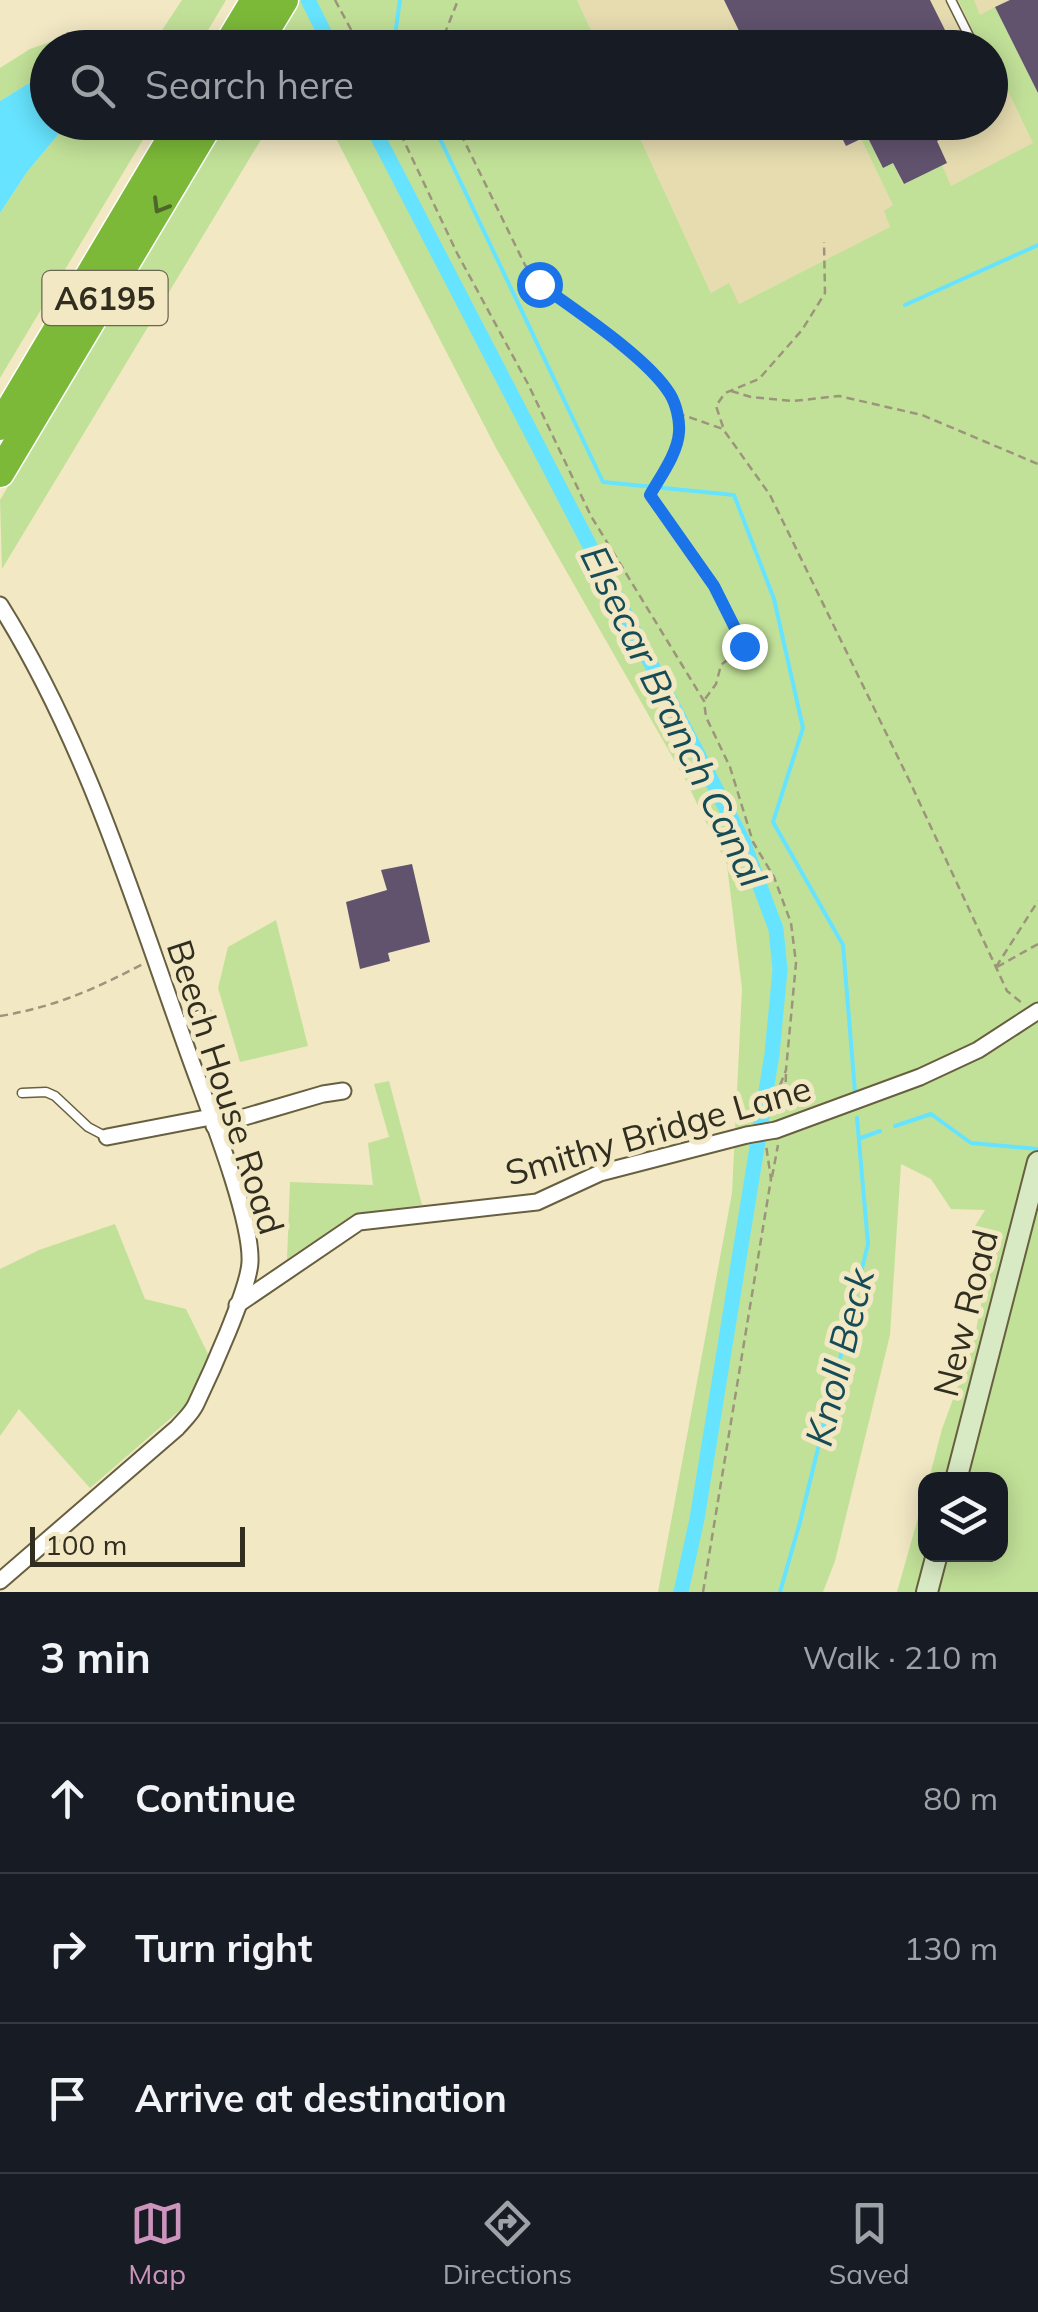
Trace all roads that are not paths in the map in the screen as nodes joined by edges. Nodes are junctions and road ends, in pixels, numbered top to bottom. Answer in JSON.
{"nodes":[{"id":1,"x":254,"y":0,"type":"edge"},
{"id":2,"x":284,"y":0,"type":"edge"},
{"id":3,"x":951,"y":0,"type":"edge"},
{"id":4,"x":243,"y":30,"type":"edge"},
{"id":5,"x":253,"y":30,"type":"edge"},
{"id":6,"x":966,"y":30,"type":"edge"},
{"id":7,"x":170,"y":140,"type":"edge"},
{"id":8,"x":199,"y":140,"type":"edge"},
{"id":9,"x":0,"y":426,"type":"edge"},
{"id":10,"x":0,"y":473,"type":"edge"},
{"id":11,"x":0,"y":605,"type":"edge"},
{"id":12,"x":206,"y":1012,"type":"dead end"},
{"id":13,"x":1036,"y":1012,"type":"edge"},
{"id":14,"x":178,"y":1024,"type":"junction"},
{"id":15,"x":343,"y":1091,"type":"dead end"},
{"id":16,"x":22,"y":1092,"type":"dead end"},
{"id":17,"x":212,"y":1122,"type":"junction"},
{"id":18,"x":106,"y":1137,"type":"joint"},
{"id":19,"x":1038,"y":1162,"type":"edge"},
{"id":20,"x":237,"y":1305,"type":"junction"},
{"id":21,"x":958,"y":1472,"type":"edge"},
{"id":22,"x":934,"y":1562,"type":"edge"},
{"id":23,"x":0,"y":1580,"type":"edge"},
{"id":24,"x":927,"y":1592,"type":"edge"}],
"edges":[{"from":1,"to":4,"type":"highway"},
{"from":2,"to":5,"type":"highway"},
{"from":3,"to":6,"type":"lane"},
{"from":7,"to":9,"type":"highway","number":"A6195"},
{"from":8,"to":10,"type":"highway","number":"A6195","one_way":true},
{"from":11,"to":14,"type":"street","name":"Beech House Road"},
{"from":12,"to":14,"type":"lane"},
{"from":13,"to":20,"type":"street","name":"Smithy Bridge Lane","bridge":true},
{"from":14,"to":17,"type":"street","name":"Beech House Road"},
{"from":15,"to":17,"type":"street"},
{"from":16,"to":18,"type":"lane"},
{"from":17,"to":18,"type":"street"},
{"from":17,"to":20,"type":"street","name":"Beech House Road"},
{"from":19,"to":21,"type":"main road","name":"New Road"},
{"from":20,"to":23,"type":"street","name":"Beech House Road"},
{"from":22,"to":24,"type":"main road"}]}
